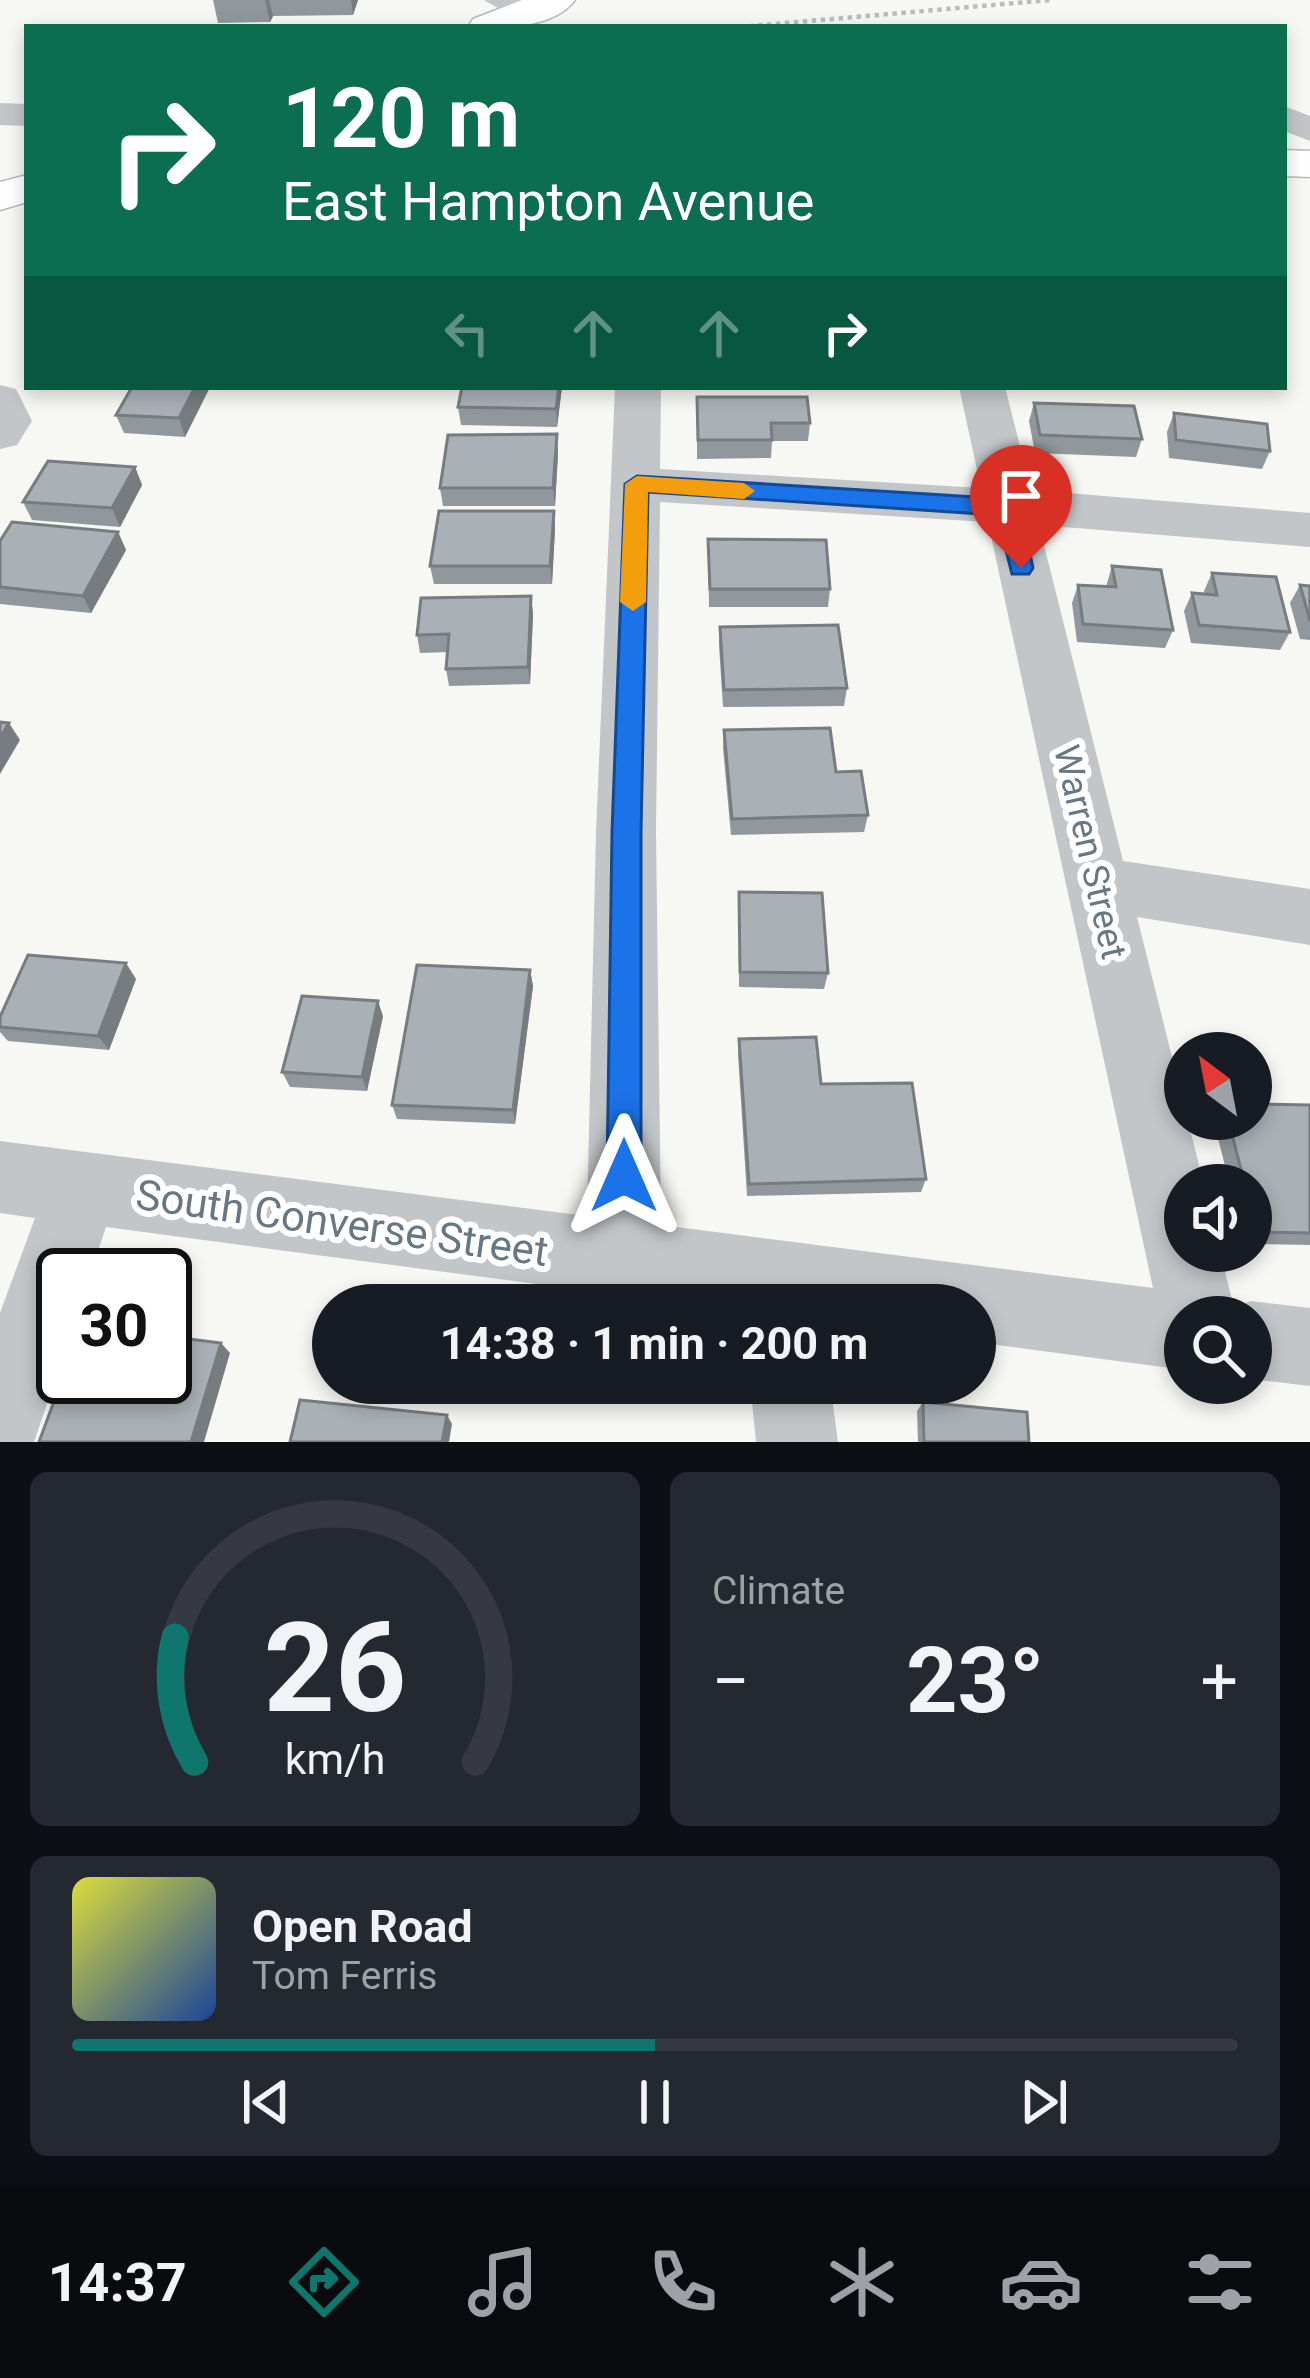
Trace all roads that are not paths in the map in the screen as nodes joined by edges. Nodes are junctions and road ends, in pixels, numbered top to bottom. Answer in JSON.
{"nodes":[{"id":1,"x":638,"y":390,"type":"edge"},
{"id":2,"x":983,"y":390,"type":"edge"},
{"id":3,"x":0,"y":399,"type":"edge"},
{"id":4,"x":0,"y":434,"type":"edge"},
{"id":5,"x":637,"y":484,"type":"junction"},
{"id":6,"x":1008,"y":507,"type":"junction"},
{"id":7,"x":1310,"y":530,"type":"edge"},
{"id":8,"x":1097,"y":884,"type":"junction"},
{"id":9,"x":1310,"y":916,"type":"edge"},
{"id":10,"x":0,"y":1177,"type":"edge"},
{"id":11,"x":82,"y":1188,"type":"junction"},
{"id":12,"x":624,"y":1260,"type":"junction"},
{"id":13,"x":741,"y":1284,"type":"edge"},
{"id":14,"x":1193,"y":1296,"type":"edge"},
{"id":15,"x":996,"y":1313,"type":"edge"},
{"id":16,"x":1164,"y":1329,"type":"edge"},
{"id":17,"x":1272,"y":1342,"type":"edge"},
{"id":18,"x":1310,"y":1347,"type":"edge"},
{"id":19,"x":792,"y":1404,"type":"edge"},
{"id":20,"x":0,"y":1425,"type":"edge"},
{"id":21,"x":797,"y":1442,"type":"edge"}],
"edges":[{"from":1,"to":5,"type":"street"},
{"from":2,"to":6,"type":"street","name":"Warren Street"},
{"from":3,"to":4,"type":"street"},
{"from":5,"to":6,"type":"street"},
{"from":5,"to":12,"type":"street"},
{"from":6,"to":7,"type":"street"},
{"from":6,"to":8,"type":"street","name":"Warren Street"},
{"from":8,"to":9,"type":"street"},
{"from":8,"to":14,"type":"street","name":"Warren Street"},
{"from":10,"to":11,"type":"street","name":"South Converse Street"},
{"from":11,"to":12,"type":"street","name":"South Converse Street"},
{"from":11,"to":20,"type":"street"},
{"from":12,"to":13,"type":"street","name":"South Converse Street"},
{"from":15,"to":16,"type":"street","name":"South Converse Street"},
{"from":17,"to":18,"type":"street"},
{"from":19,"to":21,"type":"street"}]}
